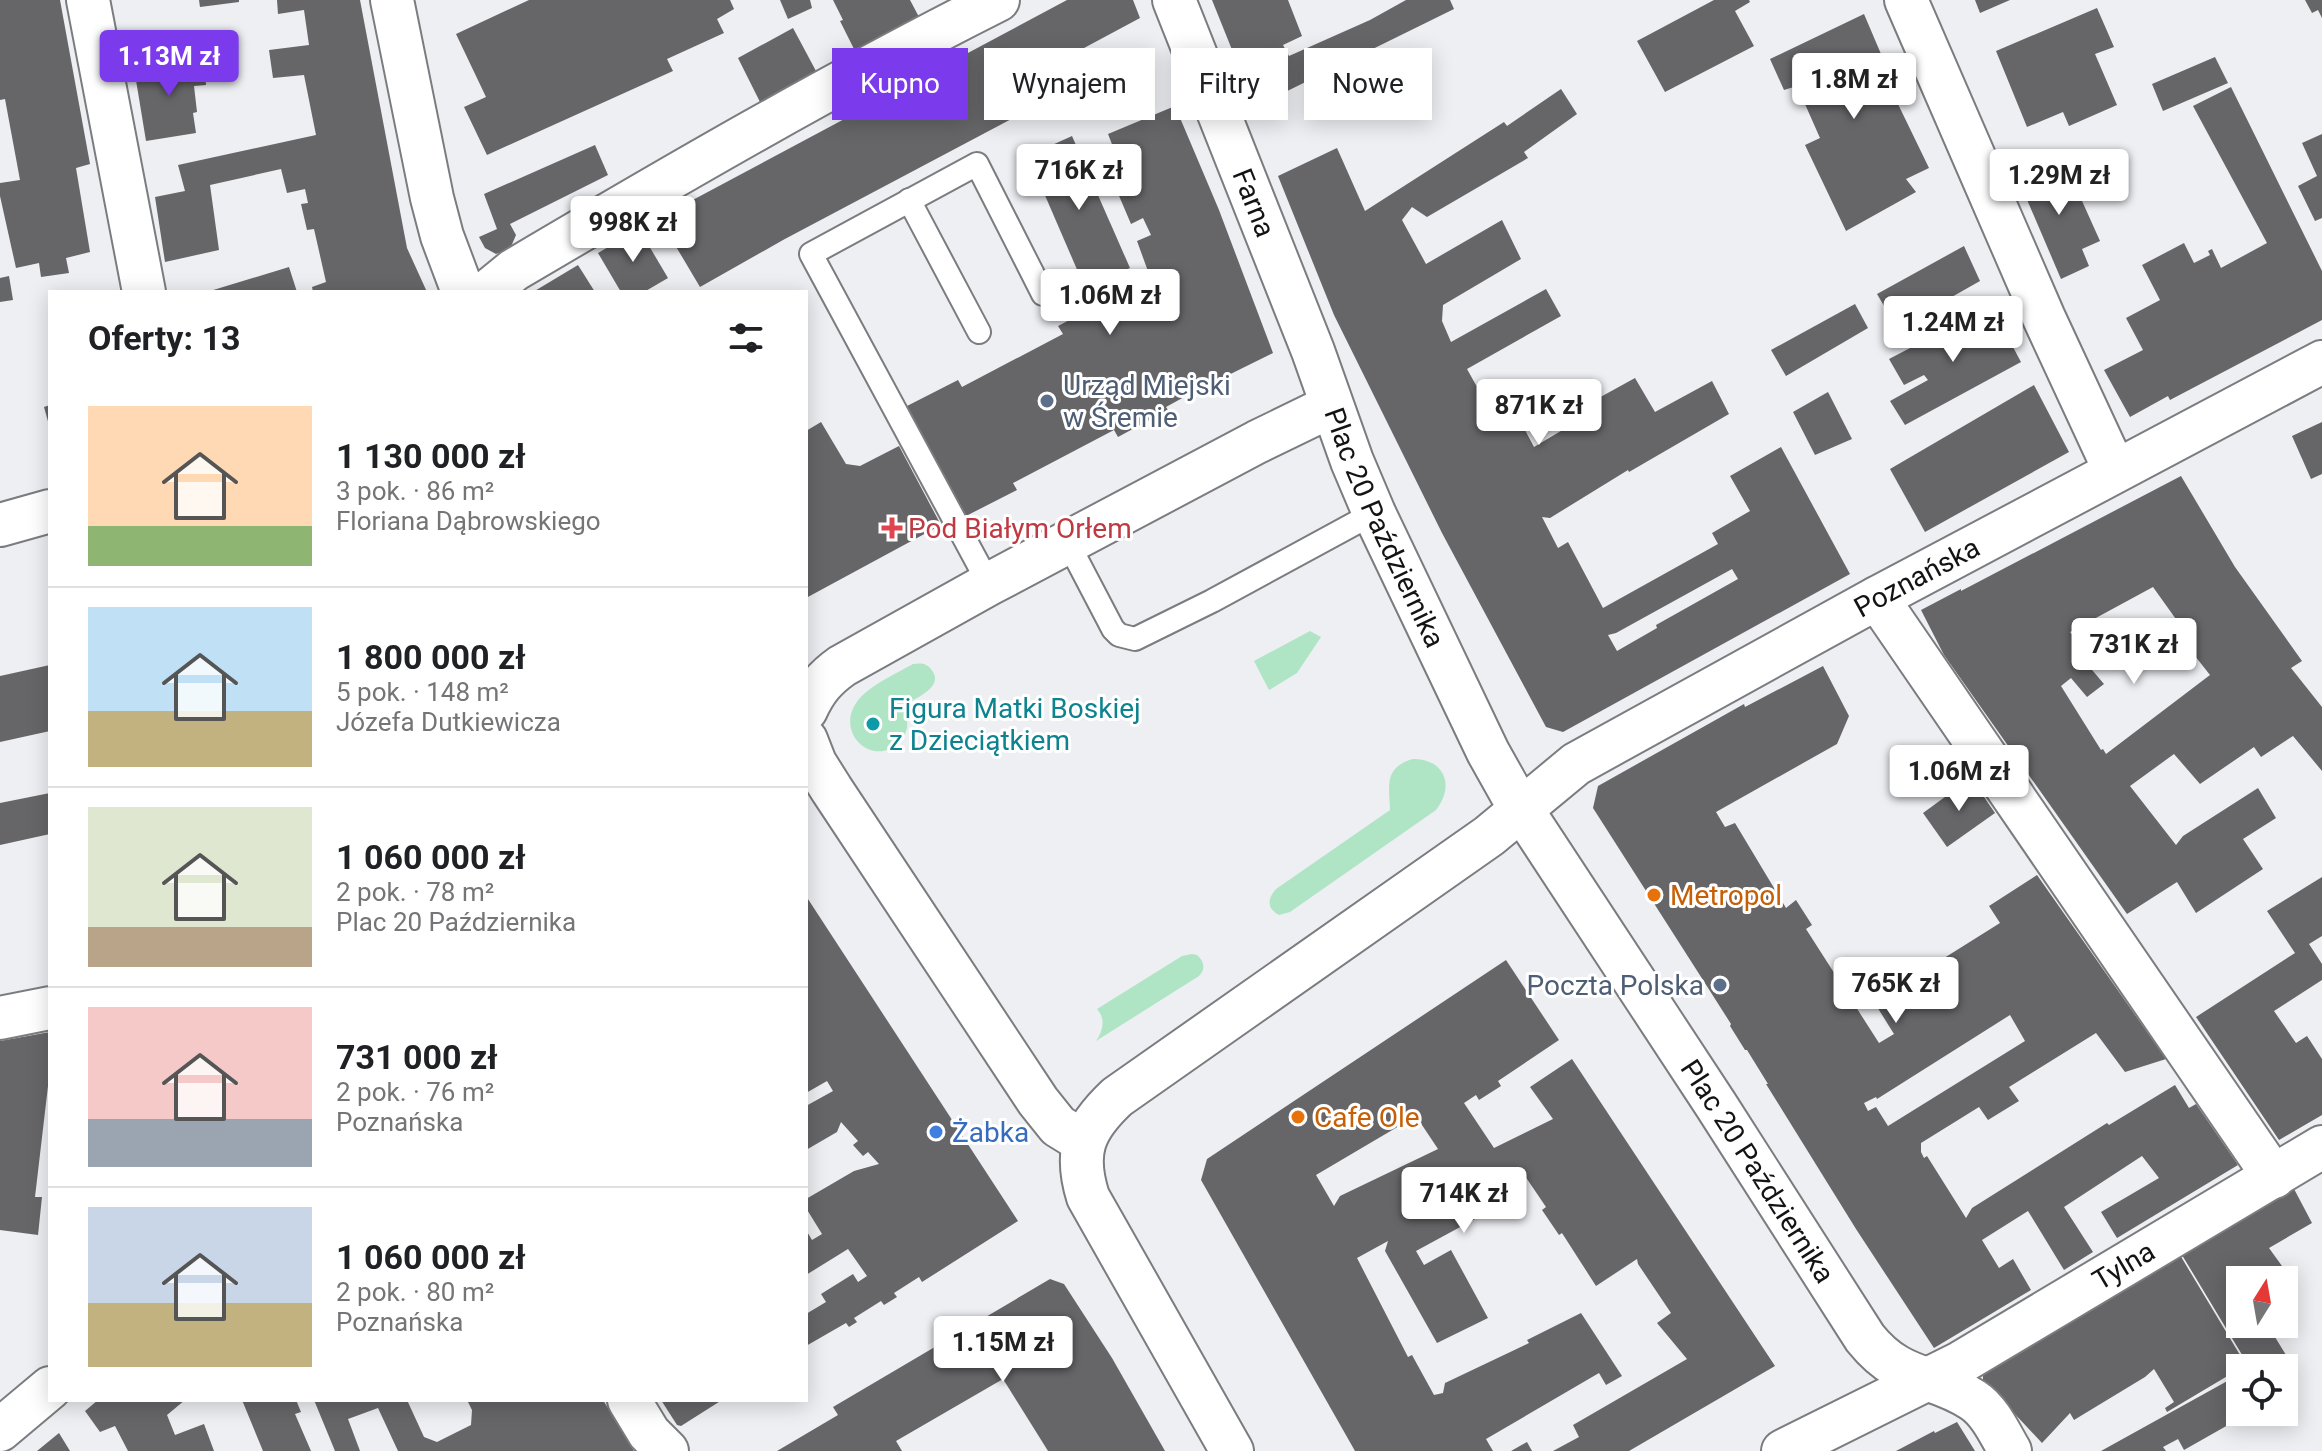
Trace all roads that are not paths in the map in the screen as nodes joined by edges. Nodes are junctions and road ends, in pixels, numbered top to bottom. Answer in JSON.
{"nodes":[{"id":1,"x":88,"y":0,"type":"edge"},
{"id":2,"x":392,"y":0,"type":"edge"},
{"id":3,"x":998,"y":0,"type":"edge"},
{"id":4,"x":1174,"y":0,"type":"edge"},
{"id":5,"x":1906,"y":0,"type":"edge"},
{"id":6,"x":909,"y":200,"type":"junction"},
{"id":7,"x":144,"y":290,"type":"edge"},
{"id":8,"x":462,"y":290,"type":"edge"},
{"id":9,"x":489,"y":290,"type":"edge"},
{"id":10,"x":1043,"y":294,"type":"dead end"},
{"id":11,"x":979,"y":332,"type":"dead end"},
{"id":12,"x":2322,"y":362,"type":"edge"},
{"id":13,"x":1331,"y":406,"type":"junction"},
{"id":14,"x":2115,"y":471,"type":"junction"},
{"id":15,"x":48,"y":512,"type":"edge"},
{"id":16,"x":1374,"y":513,"type":"junction"},
{"id":17,"x":0,"y":525,"type":"edge"},
{"id":18,"x":1068,"y":543,"type":"junction"},
{"id":19,"x":989,"y":584,"type":"junction"},
{"id":20,"x":1877,"y":598,"type":"junction"},
{"id":21,"x":808,"y":705,"type":"edge"},
{"id":22,"x":808,"y":745,"type":"edge"},
{"id":23,"x":1521,"y":809,"type":"junction"},
{"id":24,"x":48,"y":1008,"type":"edge"},
{"id":25,"x":0,"y":1018,"type":"edge"},
{"id":26,"x":1084,"y":1142,"type":"junction"},
{"id":27,"x":2322,"y":1147,"type":"edge"},
{"id":28,"x":2274,"y":1177,"type":"junction"},
{"id":29,"x":1924,"y":1380,"type":"junction"},
{"id":30,"x":48,"y":1390,"type":"edge"},
{"id":31,"x":630,"y":1402,"type":"edge"},
{"id":32,"x":0,"y":1430,"type":"edge"},
{"id":33,"x":667,"y":1451,"type":"edge"},
{"id":34,"x":1232,"y":1451,"type":"edge"},
{"id":35,"x":1783,"y":1451,"type":"edge"},
{"id":36,"x":2010,"y":1451,"type":"edge"}],
"edges":[{"from":1,"to":7,"type":"street"},
{"from":2,"to":8,"type":"street"},
{"from":3,"to":9,"type":"street"},
{"from":4,"to":13,"type":"street","name":"Farna"},
{"from":5,"to":14,"type":"street"},
{"from":6,"to":10,"type":"lane"},
{"from":6,"to":11,"type":"lane"},
{"from":6,"to":19,"type":"lane"},
{"from":12,"to":14,"type":"street","name":"Poznańska"},
{"from":13,"to":16,"type":"street","name":"Plac 20 Października"},
{"from":13,"to":18,"type":"street","name":"Plac 20 Października"},
{"from":14,"to":20,"type":"street","name":"Poznańska"},
{"from":15,"to":17,"type":"street"},
{"from":16,"to":18,"type":"lane"},
{"from":16,"to":23,"type":"street","name":"Plac 20 Października"},
{"from":18,"to":19,"type":"street","name":"Plac 20 Października"},
{"from":19,"to":21,"type":"street","name":"Plac 20 Października"},
{"from":20,"to":23,"type":"street","name":"Poznańska"},
{"from":20,"to":28,"type":"street"},
{"from":22,"to":26,"type":"street"},
{"from":23,"to":26,"type":"street"},
{"from":23,"to":29,"type":"street","name":"Plac 20 Października"},
{"from":24,"to":25,"type":"street"},
{"from":26,"to":34,"type":"street"},
{"from":27,"to":28,"type":"street","name":"Tylna"},
{"from":28,"to":29,"type":"street","name":"Tylna"},
{"from":29,"to":35,"type":"street"},
{"from":29,"to":36,"type":"street","name":"Plac 20 Października"},
{"from":30,"to":32,"type":"street"},
{"from":31,"to":33,"type":"street"}]}
